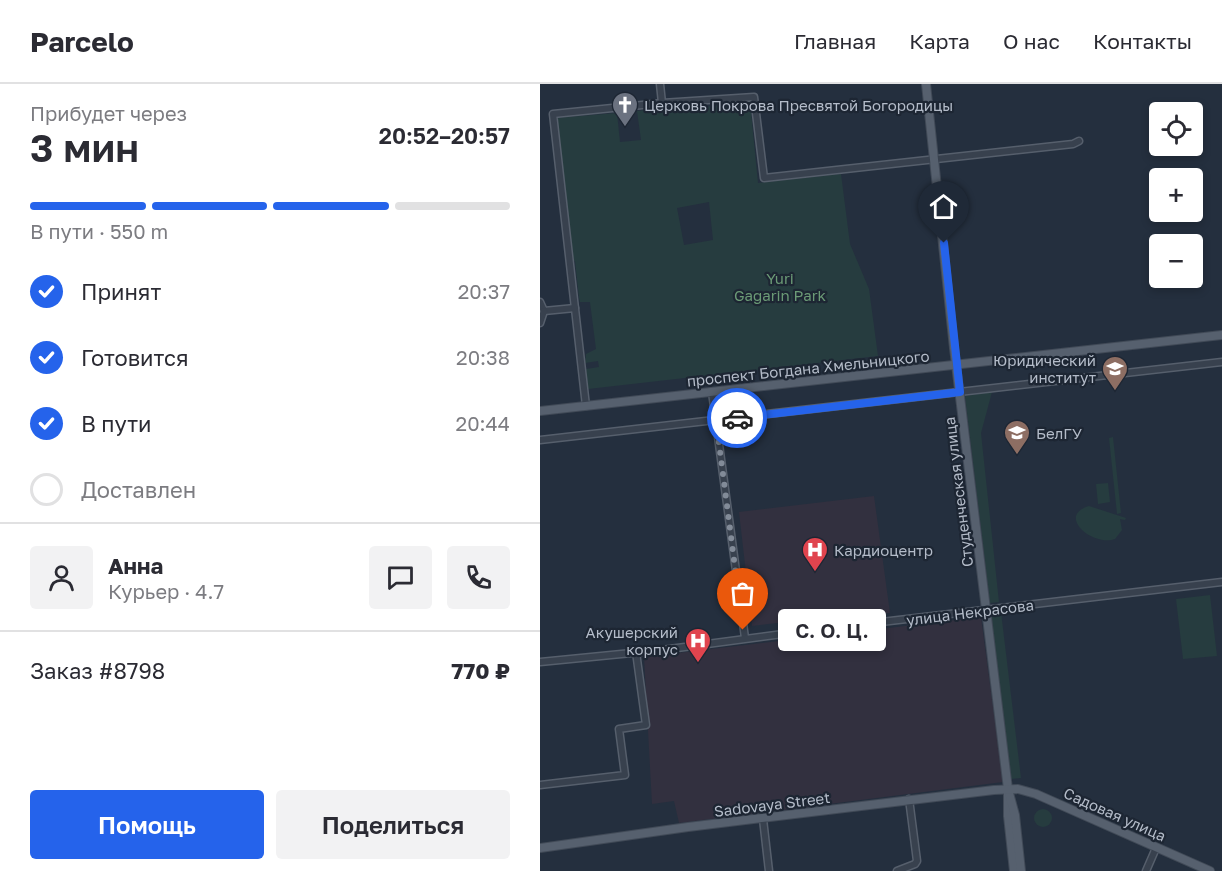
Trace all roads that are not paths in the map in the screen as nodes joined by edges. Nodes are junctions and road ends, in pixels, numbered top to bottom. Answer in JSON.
{"nodes":[{"id":1,"x":660,"y":84,"type":"edge"},
{"id":2,"x":926,"y":84,"type":"edge"},
{"id":3,"x":662,"y":103,"type":"junction"},
{"id":4,"x":1079,"y":141,"type":"dead end"},
{"id":5,"x":935,"y":160,"type":"junction"},
{"id":6,"x":540,"y":302,"type":"edge"},
{"id":7,"x":575,"y":308,"type":"junction"},
{"id":8,"x":544,"y":311,"type":"junction"},
{"id":9,"x":540,"y":323,"type":"edge"},
{"id":10,"x":1222,"y":335,"type":"edge"},
{"id":11,"x":1222,"y":362,"type":"edge"},
{"id":12,"x":957,"y":365,"type":"junction"},
{"id":13,"x":712,"y":392,"type":"junction"},
{"id":14,"x":960,"y":392,"type":"junction"},
{"id":15,"x":586,"y":406,"type":"junction"},
{"id":16,"x":540,"y":411,"type":"edge"},
{"id":17,"x":716,"y":420,"type":"junction"},
{"id":18,"x":540,"y":440,"type":"edge"},
{"id":19,"x":1222,"y":582,"type":"edge"},
{"id":20,"x":986,"y":610,"type":"junction"},
{"id":21,"x":745,"y":638,"type":"junction"},
{"id":22,"x":636,"y":652,"type":"junction"},
{"id":23,"x":540,"y":662,"type":"edge"},
{"id":24,"x":540,"y":785,"type":"edge"},
{"id":25,"x":1008,"y":789,"type":"junction"},
{"id":26,"x":909,"y":799,"type":"junction"},
{"id":27,"x":763,"y":819,"type":"junction"},
{"id":28,"x":540,"y":848,"type":"edge"},
{"id":29,"x":1156,"y":848,"type":"junction"},
{"id":30,"x":769,"y":871,"type":"edge"},
{"id":31,"x":897,"y":871,"type":"edge"},
{"id":32,"x":1014,"y":871,"type":"edge"},
{"id":33,"x":1021,"y":871,"type":"edge"},
{"id":34,"x":1146,"y":871,"type":"edge"},
{"id":35,"x":1210,"y":871,"type":"edge"}],
"edges":[{"from":1,"to":3,"type":"street"},
{"from":2,"to":5,"type":"main road","name":"Студенческая улица"},
{"from":3,"to":5,"type":"street"},
{"from":3,"to":7,"type":"street"},
{"from":4,"to":5,"type":"street"},
{"from":5,"to":12,"type":"main road","name":"Студенческая улица"},
{"from":6,"to":8,"type":"street"},
{"from":7,"to":8,"type":"street"},
{"from":7,"to":15,"type":"street"},
{"from":8,"to":9,"type":"street"},
{"from":10,"to":12,"type":"main road","name":"проспект Богдана Хмельницкого"},
{"from":11,"to":14,"type":"street"},
{"from":12,"to":13,"type":"main road","name":"проспект Богдана Хмельницкого"},
{"from":12,"to":14,"type":"main road","name":"Студенческая улица"},
{"from":13,"to":15,"type":"main road","name":"проспект Богдана Хмельницкого"},
{"from":13,"to":17,"type":"street"},
{"from":14,"to":17,"type":"street"},
{"from":14,"to":20,"type":"main road","name":"Студенческая улица"},
{"from":15,"to":16,"type":"main road","name":"проспект Богдана Хмельницкого"},
{"from":17,"to":18,"type":"street"},
{"from":17,"to":21,"type":"street"},
{"from":19,"to":20,"type":"street","name":"улица Некрасова"},
{"from":20,"to":21,"type":"street","name":"улица Некрасова"},
{"from":20,"to":25,"type":"main road","name":"Студенческая улица"},
{"from":21,"to":22,"type":"street","name":"улица Некрасова"},
{"from":22,"to":23,"type":"street","name":"улица Некрасова"},
{"from":22,"to":24,"type":"street"},
{"from":25,"to":26,"type":"main road","name":"Sadovaya Street"},
{"from":25,"to":29,"type":"main road","name":"Садовая улица"},
{"from":25,"to":32,"type":"main road","name":"Студенческая улица"},
{"from":25,"to":33,"type":"main road","name":"Студенческая улица"},
{"from":26,"to":27,"type":"main road","name":"Sadovaya Street"},
{"from":26,"to":31,"type":"street"},
{"from":27,"to":28,"type":"main road","name":"Sadovaya Street"},
{"from":27,"to":30,"type":"street"},
{"from":29,"to":34,"type":"street"},
{"from":29,"to":35,"type":"main road","name":"Садовая улица"}]}
